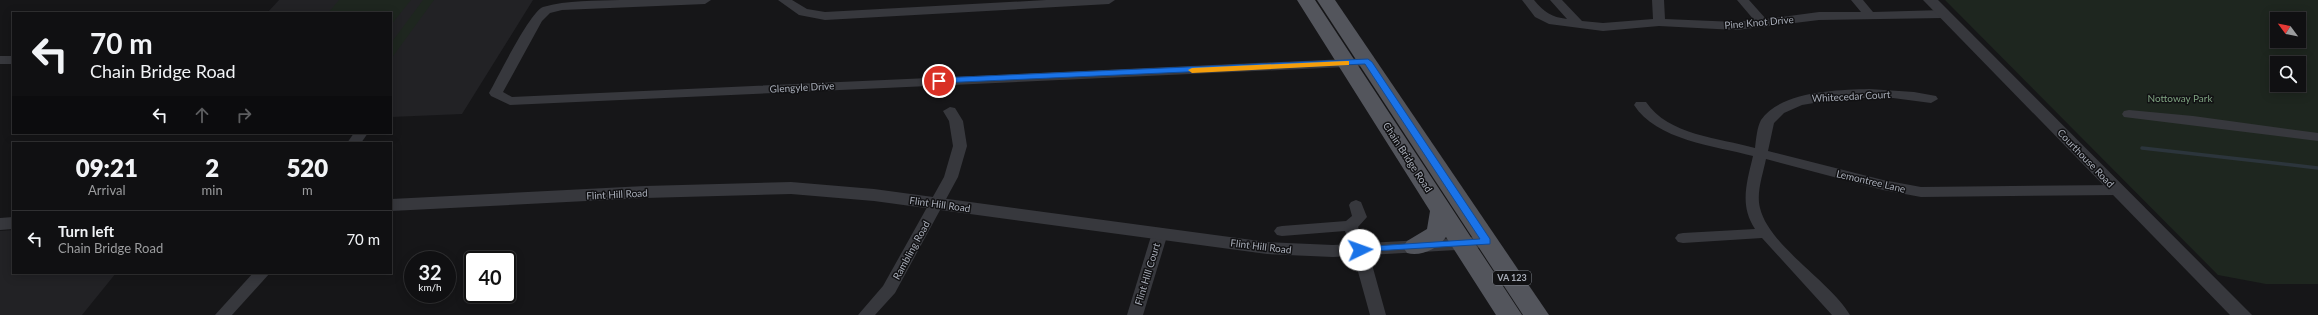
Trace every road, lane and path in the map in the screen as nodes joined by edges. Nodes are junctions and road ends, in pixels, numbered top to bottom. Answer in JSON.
{"nodes":[{"id":1,"x":705,"y":0,"type":"edge"},
{"id":2,"x":784,"y":0,"type":"edge"},
{"id":3,"x":1109,"y":0,"type":"edge"},
{"id":4,"x":1306,"y":0,"type":"edge"},
{"id":5,"x":1326,"y":0,"type":"edge"},
{"id":6,"x":1528,"y":0,"type":"edge"},
{"id":7,"x":1556,"y":0,"type":"edge"},
{"id":8,"x":1658,"y":0,"type":"edge"},
{"id":9,"x":1743,"y":0,"type":"edge"},
{"id":10,"x":1857,"y":0,"type":"edge"},
{"id":11,"x":1930,"y":0,"type":"edge"},
{"id":12,"x":1869,"y":14,"type":"junction"},
{"id":13,"x":1943,"y":14,"type":"junction"},
{"id":14,"x":1658,"y":22,"type":"junction"},
{"id":15,"x":1576,"y":23,"type":"junction"},
{"id":16,"x":1764,"y":24,"type":"junction"},
{"id":17,"x":0,"y":60,"type":"edge"},
{"id":18,"x":12,"y":60,"type":"edge"},
{"id":19,"x":1358,"y":62,"type":"junction"},
{"id":20,"x":1931,"y":99,"type":"dead end"},
{"id":21,"x":1641,"y":105,"type":"dead end"},
{"id":22,"x":950,"y":111,"type":"dead end"},
{"id":23,"x":2130,"y":114,"type":"dead end"},
{"id":24,"x":2318,"y":137,"type":"edge"},
{"id":25,"x":1760,"y":153,"type":"junction"},
{"id":26,"x":2117,"y":190,"type":"junction"},
{"id":27,"x":937,"y":203,"type":"junction"},
{"id":28,"x":392,"y":205,"type":"edge"},
{"id":29,"x":1356,"y":205,"type":"dead end"},
{"id":30,"x":1442,"y":210,"type":"junction"},
{"id":31,"x":12,"y":223,"type":"edge"},
{"id":32,"x":0,"y":224,"type":"edge"},
{"id":33,"x":1350,"y":226,"type":"junction"},
{"id":34,"x":1282,"y":231,"type":"dead end"},
{"id":35,"x":1160,"y":233,"type":"junction"},
{"id":36,"x":1765,"y":233,"type":"junction"},
{"id":37,"x":1683,"y":238,"type":"dead end"},
{"id":38,"x":1475,"y":243,"type":"junction"},
{"id":39,"x":1415,"y":247,"type":"junction"},
{"id":40,"x":1360,"y":250,"type":"junction"},
{"id":41,"x":261,"y":274,"type":"edge"},
{"id":42,"x":223,"y":315,"type":"edge"},
{"id":43,"x":866,"y":315,"type":"edge"},
{"id":44,"x":1135,"y":315,"type":"edge"},
{"id":45,"x":1378,"y":315,"type":"edge"},
{"id":46,"x":1509,"y":315,"type":"edge"},
{"id":47,"x":1536,"y":315,"type":"edge"},
{"id":48,"x":1842,"y":315,"type":"edge"},
{"id":49,"x":2242,"y":315,"type":"edge"}],
"edges":[{"from":1,"to":19,"type":"street","name":"Glengyle Drive"},
{"from":2,"to":3,"type":"street"},
{"from":4,"to":19,"type":"main road","name":"Chain Bridge Road","number":"VA 123"},
{"from":5,"to":19,"type":"main road","name":"Chain Bridge Road","number":"VA 123"},
{"from":6,"to":15,"type":"street","name":"Pine Knot Drive"},
{"from":7,"to":15,"type":"street"},
{"from":8,"to":14,"type":"street"},
{"from":9,"to":16,"type":"street"},
{"from":10,"to":12,"type":"street"},
{"from":11,"to":13,"type":"street","name":"Courthouse Road"},
{"from":12,"to":13,"type":"street","name":"Pine Knot Drive"},
{"from":12,"to":16,"type":"street","name":"Pine Knot Drive"},
{"from":13,"to":26,"type":"street","name":"Courthouse Road"},
{"from":14,"to":15,"type":"street","name":"Pine Knot Drive"},
{"from":14,"to":16,"type":"street","name":"Pine Knot Drive"},
{"from":17,"to":18,"type":"street"},
{"from":19,"to":30,"type":"main road","name":"Chain Bridge Road","number":"VA 123"},
{"from":19,"to":38,"type":"main road","name":"Chain Bridge Road","number":"VA 123"},
{"from":20,"to":25,"type":"street","name":"Whitecedar Court"},
{"from":21,"to":25,"type":"street","name":"Lemontree Lane"},
{"from":22,"to":27,"type":"street","name":"Rambling Road"},
{"from":23,"to":24,"type":"street"},
{"from":25,"to":26,"type":"street","name":"Lemontree Lane"},
{"from":25,"to":36,"type":"street","name":"Whitecedar Court"},
{"from":26,"to":49,"type":"street","name":"Courthouse Road"},
{"from":27,"to":28,"type":"street","name":"Flint Hill Road"},
{"from":27,"to":35,"type":"street","name":"Flint Hill Road"},
{"from":27,"to":43,"type":"street","name":"Rambling Road"},
{"from":29,"to":33,"type":"street"},
{"from":30,"to":38,"type":"main road","name":"Chain Bridge Road","number":"VA 123"},
{"from":30,"to":39,"type":"main road"},
{"from":31,"to":32,"type":"street"},
{"from":33,"to":34,"type":"street"},
{"from":33,"to":40,"type":"street"},
{"from":35,"to":40,"type":"street","name":"Flint Hill Road"},
{"from":35,"to":44,"type":"street","name":"Flint Hill Court"},
{"from":36,"to":37,"type":"street"},
{"from":36,"to":48,"type":"street","name":"Whitecedar Court"},
{"from":38,"to":39,"type":"street","name":"Flint Hill Road"},
{"from":38,"to":46,"type":"main road","name":"Chain Bridge Road","number":"VA 123"},
{"from":38,"to":47,"type":"main road","name":"Chain Bridge Road","number":"VA 123"},
{"from":39,"to":40,"type":"street","name":"Flint Hill Road"},
{"from":40,"to":45,"type":"street"},
{"from":41,"to":42,"type":"street"}]}
